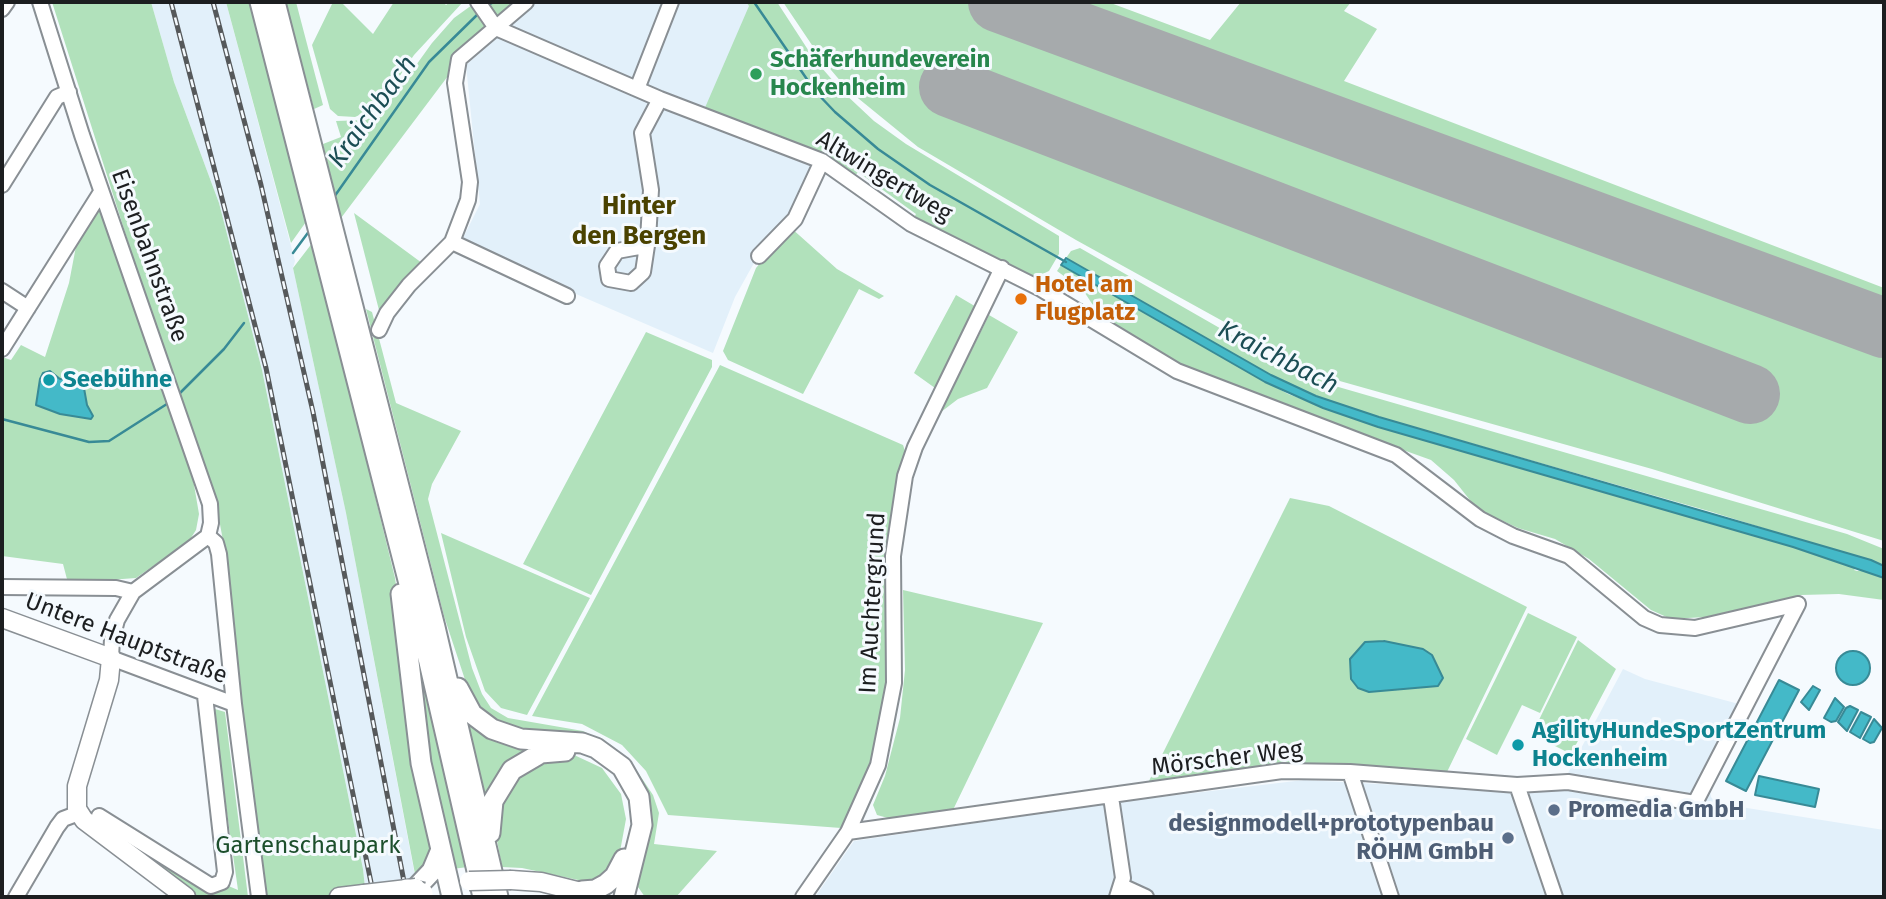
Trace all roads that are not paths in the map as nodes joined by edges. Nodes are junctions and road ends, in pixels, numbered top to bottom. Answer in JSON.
{"nodes":[{"id":1,"x":7,"y":2,"type":"edge"},
{"id":2,"x":40,"y":2,"type":"edge"},
{"id":3,"x":260,"y":2,"type":"edge"},
{"id":4,"x":275,"y":2,"type":"edge"},
{"id":5,"x":478,"y":2,"type":"edge"},
{"id":6,"x":526,"y":2,"type":"edge"},
{"id":7,"x":671,"y":2,"type":"edge"},
{"id":8,"x":2,"y":9,"type":"edge"},
{"id":9,"x":492,"y":24,"type":"junction"},
{"id":10,"x":637,"y":89,"type":"junction"},
{"id":11,"x":69,"y":92,"type":"junction"},
{"id":12,"x":660,"y":99,"type":"junction"},
{"id":13,"x":822,"y":162,"type":"junction"},
{"id":14,"x":2,"y":185,"type":"edge"},
{"id":15,"x":101,"y":192,"type":"junction"},
{"id":16,"x":319,"y":200,"type":"junction"},
{"id":17,"x":325,"y":226,"type":"junction"},
{"id":18,"x":648,"y":239,"type":"dead end"},
{"id":19,"x":452,"y":242,"type":"junction"},
{"id":20,"x":759,"y":257,"type":"dead end"},
{"id":21,"x":1002,"y":268,"type":"junction"},
{"id":22,"x":2,"y":292,"type":"edge"},
{"id":23,"x":566,"y":296,"type":"dead end"},
{"id":24,"x":28,"y":308,"type":"junction"},
{"id":25,"x":379,"y":330,"type":"dead end"},
{"id":26,"x":2,"y":349,"type":"edge"},
{"id":27,"x":208,"y":536,"type":"junction"},
{"id":28,"x":398,"y":541,"type":"junction"},
{"id":29,"x":2,"y":587,"type":"edge"},
{"id":30,"x":133,"y":592,"type":"junction"},
{"id":31,"x":2,"y":618,"type":"edge"},
{"id":32,"x":435,"y":627,"type":"junction"},
{"id":33,"x":111,"y":658,"type":"junction"},
{"id":34,"x":205,"y":696,"type":"junction"},
{"id":35,"x":234,"y":704,"type":"junction"},
{"id":36,"x":1350,"y":772,"type":"junction"},
{"id":37,"x":1517,"y":785,"type":"junction"},
{"id":38,"x":1111,"y":797,"type":"junction"},
{"id":39,"x":1695,"y":803,"type":"joint"},
{"id":40,"x":94,"y":820,"type":"junction"},
{"id":41,"x":848,"y":832,"type":"junction"},
{"id":42,"x":487,"y":848,"type":"junction"},
{"id":43,"x":440,"y":852,"type":"junction"},
{"id":44,"x":627,"y":868,"type":"junction"},
{"id":45,"x":430,"y":891,"type":"edge"},
{"id":46,"x":1120,"y":892,"type":"edge"},
{"id":47,"x":2,"y":894,"type":"edge"},
{"id":48,"x":591,"y":894,"type":"edge"},
{"id":49,"x":8,"y":897,"type":"edge"},
{"id":50,"x":16,"y":897,"type":"edge"},
{"id":51,"x":186,"y":897,"type":"edge"},
{"id":52,"x":260,"y":897,"type":"edge"},
{"id":53,"x":339,"y":897,"type":"edge"},
{"id":54,"x":483,"y":897,"type":"edge"},
{"id":55,"x":498,"y":897,"type":"edge"},
{"id":56,"x":613,"y":897,"type":"edge"},
{"id":57,"x":624,"y":897,"type":"edge"},
{"id":58,"x":641,"y":897,"type":"edge"},
{"id":59,"x":803,"y":897,"type":"edge"},
{"id":60,"x":1146,"y":897,"type":"edge"},
{"id":61,"x":1391,"y":897,"type":"edge"},
{"id":62,"x":1555,"y":897,"type":"edge"}],
"edges":[{"from":1,"to":8,"type":"street"},
{"from":2,"to":11,"type":"street","name":"Eisenbahnstraße"},
{"from":3,"to":16,"type":"highway"},
{"from":4,"to":16,"type":"highway"},
{"from":5,"to":9,"type":"street"},
{"from":6,"to":9,"type":"street"},
{"from":7,"to":10,"type":"street"},
{"from":9,"to":10,"type":"street","name":"Altwingertweg"},
{"from":9,"to":19,"type":"street"},
{"from":10,"to":12,"type":"street","name":"Altwingertweg"},
{"from":11,"to":14,"type":"street"},
{"from":11,"to":15,"type":"street","name":"Eisenbahnstraße"},
{"from":12,"to":13,"type":"street","name":"Altwingertweg"},
{"from":12,"to":18,"type":"street"},
{"from":13,"to":20,"type":"street"},
{"from":13,"to":21,"type":"street","name":"Altwingertweg"},
{"from":15,"to":24,"type":"street"},
{"from":15,"to":27,"type":"street","name":"Eisenbahnstraße"},
{"from":16,"to":17,"type":"highway"},
{"from":17,"to":28,"type":"highway"},
{"from":17,"to":32,"type":"highway"},
{"from":19,"to":23,"type":"street"},
{"from":19,"to":25,"type":"street"},
{"from":21,"to":39,"type":"street","name":"Altwingertweg"},
{"from":21,"to":41,"type":"street","name":"Im Auchtergrund"},
{"from":22,"to":24,"type":"street"},
{"from":24,"to":26,"type":"street"},
{"from":27,"to":30,"type":"street"},
{"from":27,"to":35,"type":"street","name":"Eisenbahnstraße"},
{"from":28,"to":43,"type":"highway"},
{"from":28,"to":54,"type":"highway"},
{"from":29,"to":30,"type":"street"},
{"from":30,"to":33,"type":"street"},
{"from":31,"to":33,"type":"main road","name":"Untere Hauptstraße"},
{"from":32,"to":42,"type":"highway"},
{"from":32,"to":44,"type":"highway"},
{"from":33,"to":34,"type":"street","name":"Untere Hauptstraße"},
{"from":33,"to":40,"type":"main road"},
{"from":34,"to":35,"type":"street","name":"Untere Hauptstraße"},
{"from":34,"to":40,"type":"street"},
{"from":35,"to":52,"type":"street","name":"Eisenbahnstraße"},
{"from":36,"to":37,"type":"street","name":"Mörscher Weg"},
{"from":36,"to":38,"type":"street","name":"Mörscher Weg"},
{"from":36,"to":61,"type":"street"},
{"from":37,"to":39,"type":"street","name":"Mörscher Weg"},
{"from":37,"to":62,"type":"street"},
{"from":38,"to":41,"type":"street","name":"Mörscher Weg"},
{"from":38,"to":46,"type":"street"},
{"from":40,"to":50,"type":"street"},
{"from":40,"to":51,"type":"main road"},
{"from":41,"to":59,"type":"street","name":"Im Auchtergrund"},
{"from":42,"to":44,"type":"highway"},
{"from":42,"to":55,"type":"highway"},
{"from":43,"to":45,"type":"highway"},
{"from":43,"to":45,"type":"highway"},
{"from":44,"to":48,"type":"highway"},
{"from":44,"to":56,"type":"highway"},
{"from":44,"to":57,"type":"highway"},
{"from":44,"to":58,"type":"highway"},
{"from":45,"to":48,"type":"main road","bridge":true},
{"from":45,"to":53,"type":"main road","bridge":true},
{"from":46,"to":60,"type":"street"},
{"from":47,"to":49,"type":"street"}]}
